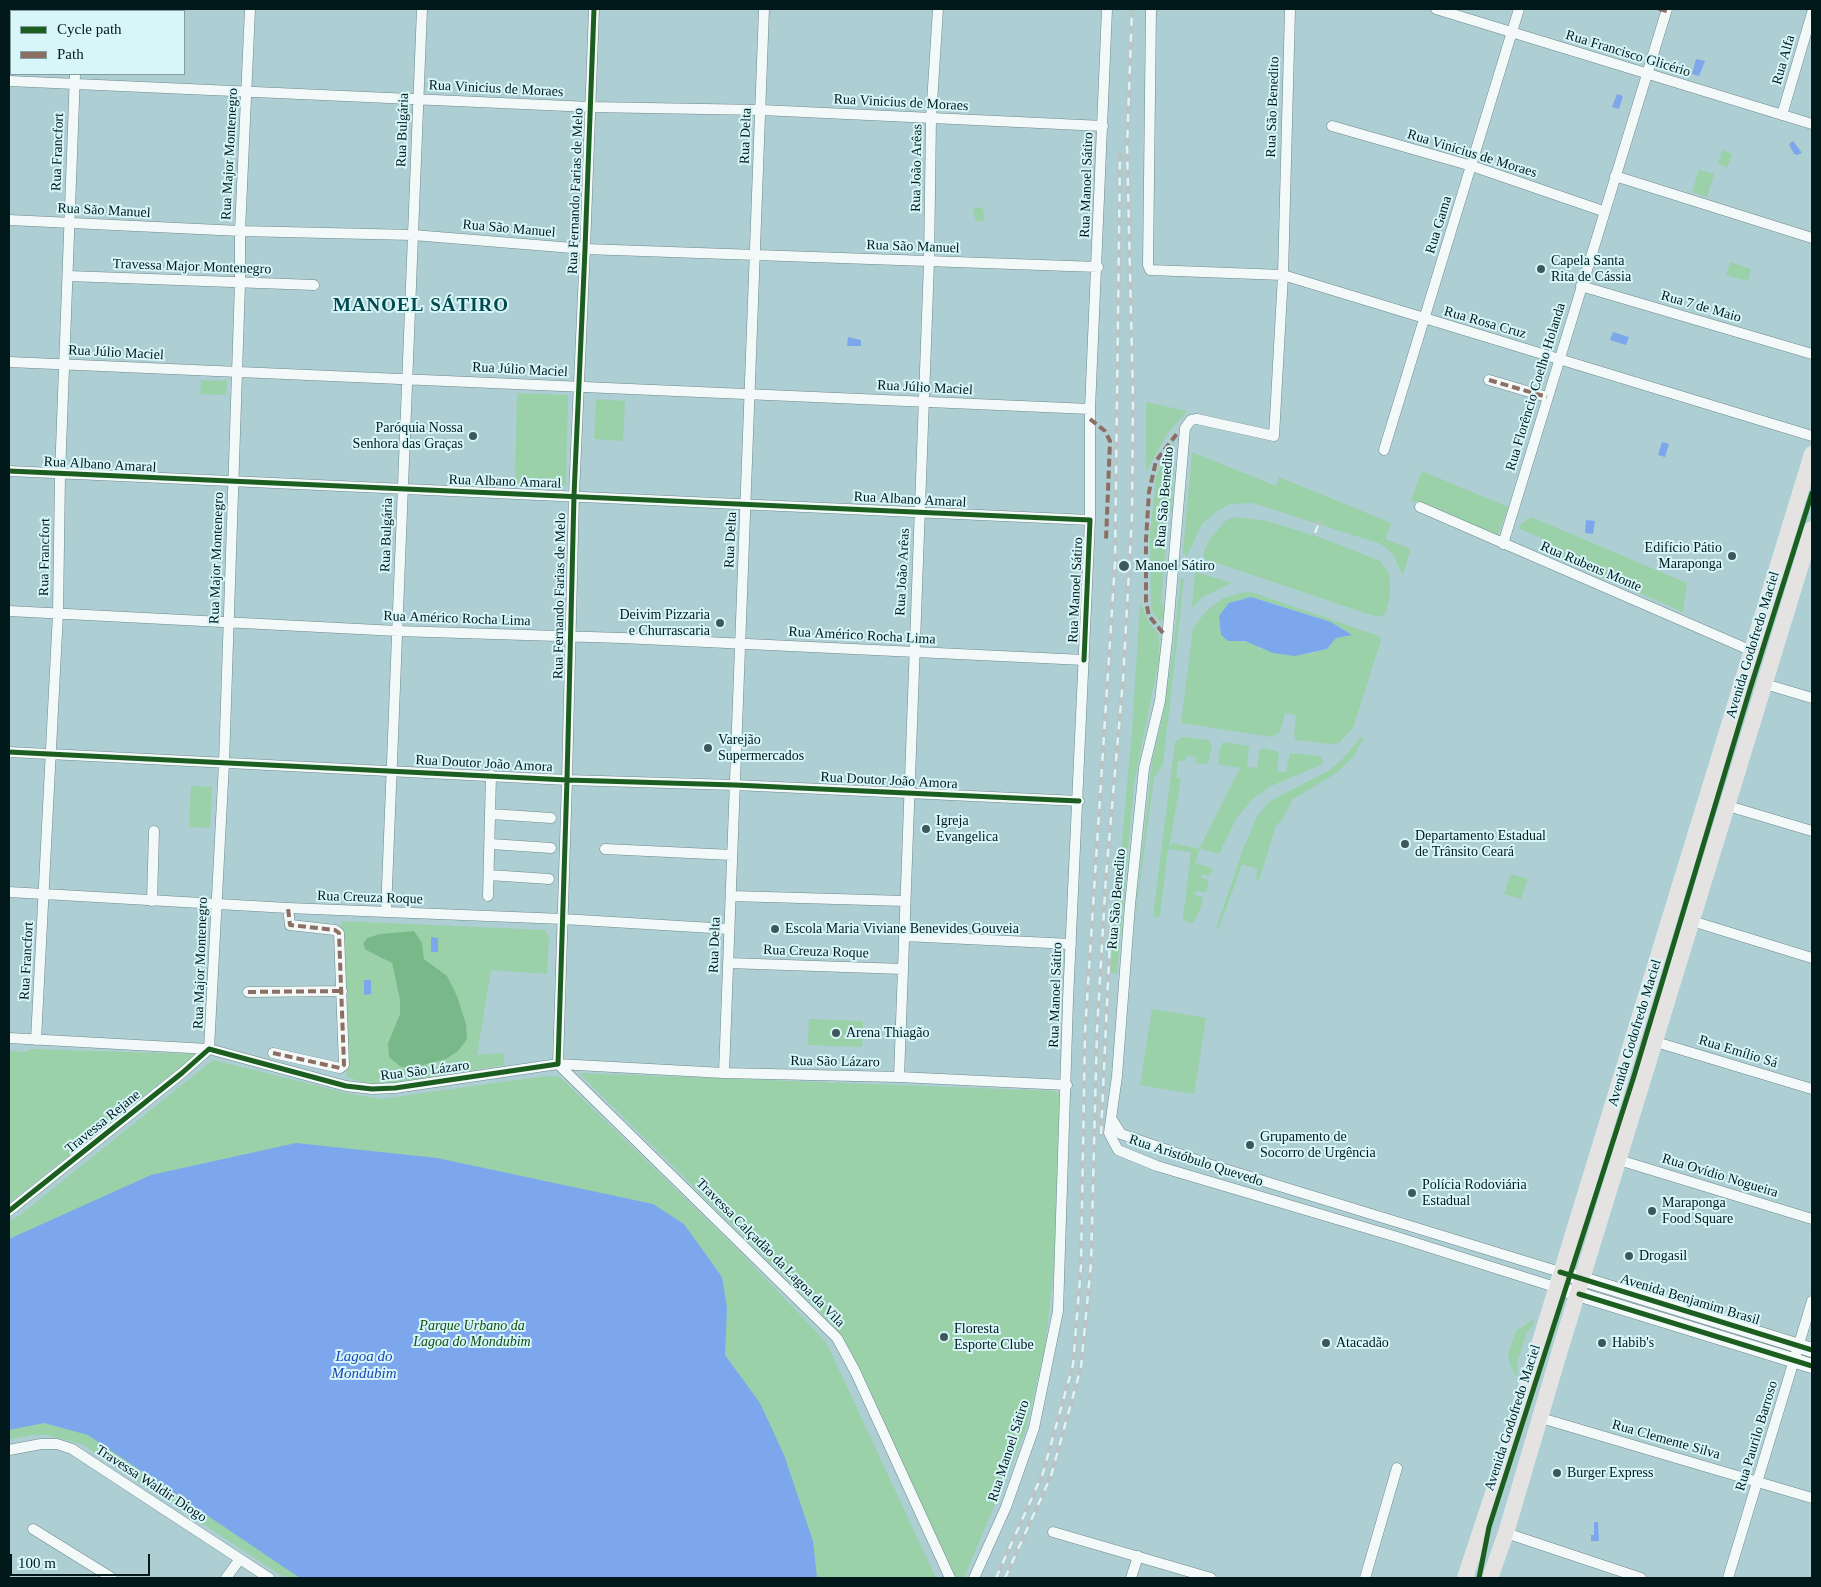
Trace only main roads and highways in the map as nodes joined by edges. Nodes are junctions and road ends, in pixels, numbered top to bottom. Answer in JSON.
{"nodes":[{"id":1,"x":1812,"y":454,"type":"edge"},
{"id":2,"x":1807,"y":489,"type":"edge"},
{"id":3,"x":1794,"y":515,"type":"junction"},
{"id":4,"x":1812,"y":520,"type":"edge"},
{"id":5,"x":1812,"y":529,"type":"edge"},
{"id":6,"x":1807,"y":568,"type":"edge"},
{"id":7,"x":1622,"y":1073,"type":"junction"},
{"id":8,"x":1644,"y":1079,"type":"junction"},
{"id":9,"x":1605,"y":1126,"type":"junction"},
{"id":10,"x":1628,"y":1132,"type":"junction"},
{"id":11,"x":1560,"y":1272,"type":"junction"},
{"id":12,"x":1581,"y":1286,"type":"junction"},
{"id":13,"x":1555,"y":1287,"type":"junction"},
{"id":14,"x":1812,"y":1350,"type":"edge"},
{"id":15,"x":1812,"y":1366,"type":"edge"},
{"id":16,"x":1470,"y":1562,"type":"junction"},
{"id":17,"x":1491,"y":1574,"type":"edge"},
{"id":18,"x":1465,"y":1578,"type":"edge"}],
"edges":[{"from":1,"to":2,"type":"main road","name":"Avenida Godofredo Maciel"},
{"from":2,"to":3,"type":"main road","name":"Avenida Godofredo Maciel"},
{"from":3,"to":4,"type":"main road"},
{"from":3,"to":7,"type":"main road","name":"Avenida Godofredo Maciel"},
{"from":5,"to":6,"type":"main road","name":"Avenida Godofredo Maciel"},
{"from":6,"to":8,"type":"main road","name":"Avenida Godofredo Maciel"},
{"from":7,"to":8,"type":"main road"},
{"from":7,"to":9,"type":"main road","name":"Avenida Godofredo Maciel"},
{"from":8,"to":10,"type":"main road","name":"Avenida Godofredo Maciel"},
{"from":9,"to":10,"type":"main road"},
{"from":9,"to":11,"type":"main road","name":"Avenida Godofredo Maciel"},
{"from":10,"to":12,"type":"main road","name":"Avenida Godofredo Maciel"},
{"from":11,"to":12,"type":"main road","name":"Avenida Benjamim Brasil"},
{"from":11,"to":13,"type":"main road","name":"Avenida Godofredo Maciel"},
{"from":12,"to":13,"type":"main road","name":"Avenida Benjamim Brasil"},
{"from":12,"to":14,"type":"main road","name":"Avenida Benjamim Brasil"},
{"from":12,"to":15,"type":"main road","name":"Avenida Benjamim Brasil"},
{"from":12,"to":17,"type":"main road","name":"Avenida Godofredo Maciel"},
{"from":13,"to":16,"type":"main road","name":"Avenida Godofredo Maciel"},
{"from":16,"to":17,"type":"main road"},
{"from":16,"to":18,"type":"main road","name":"Avenida Godofredo Maciel"}]}
